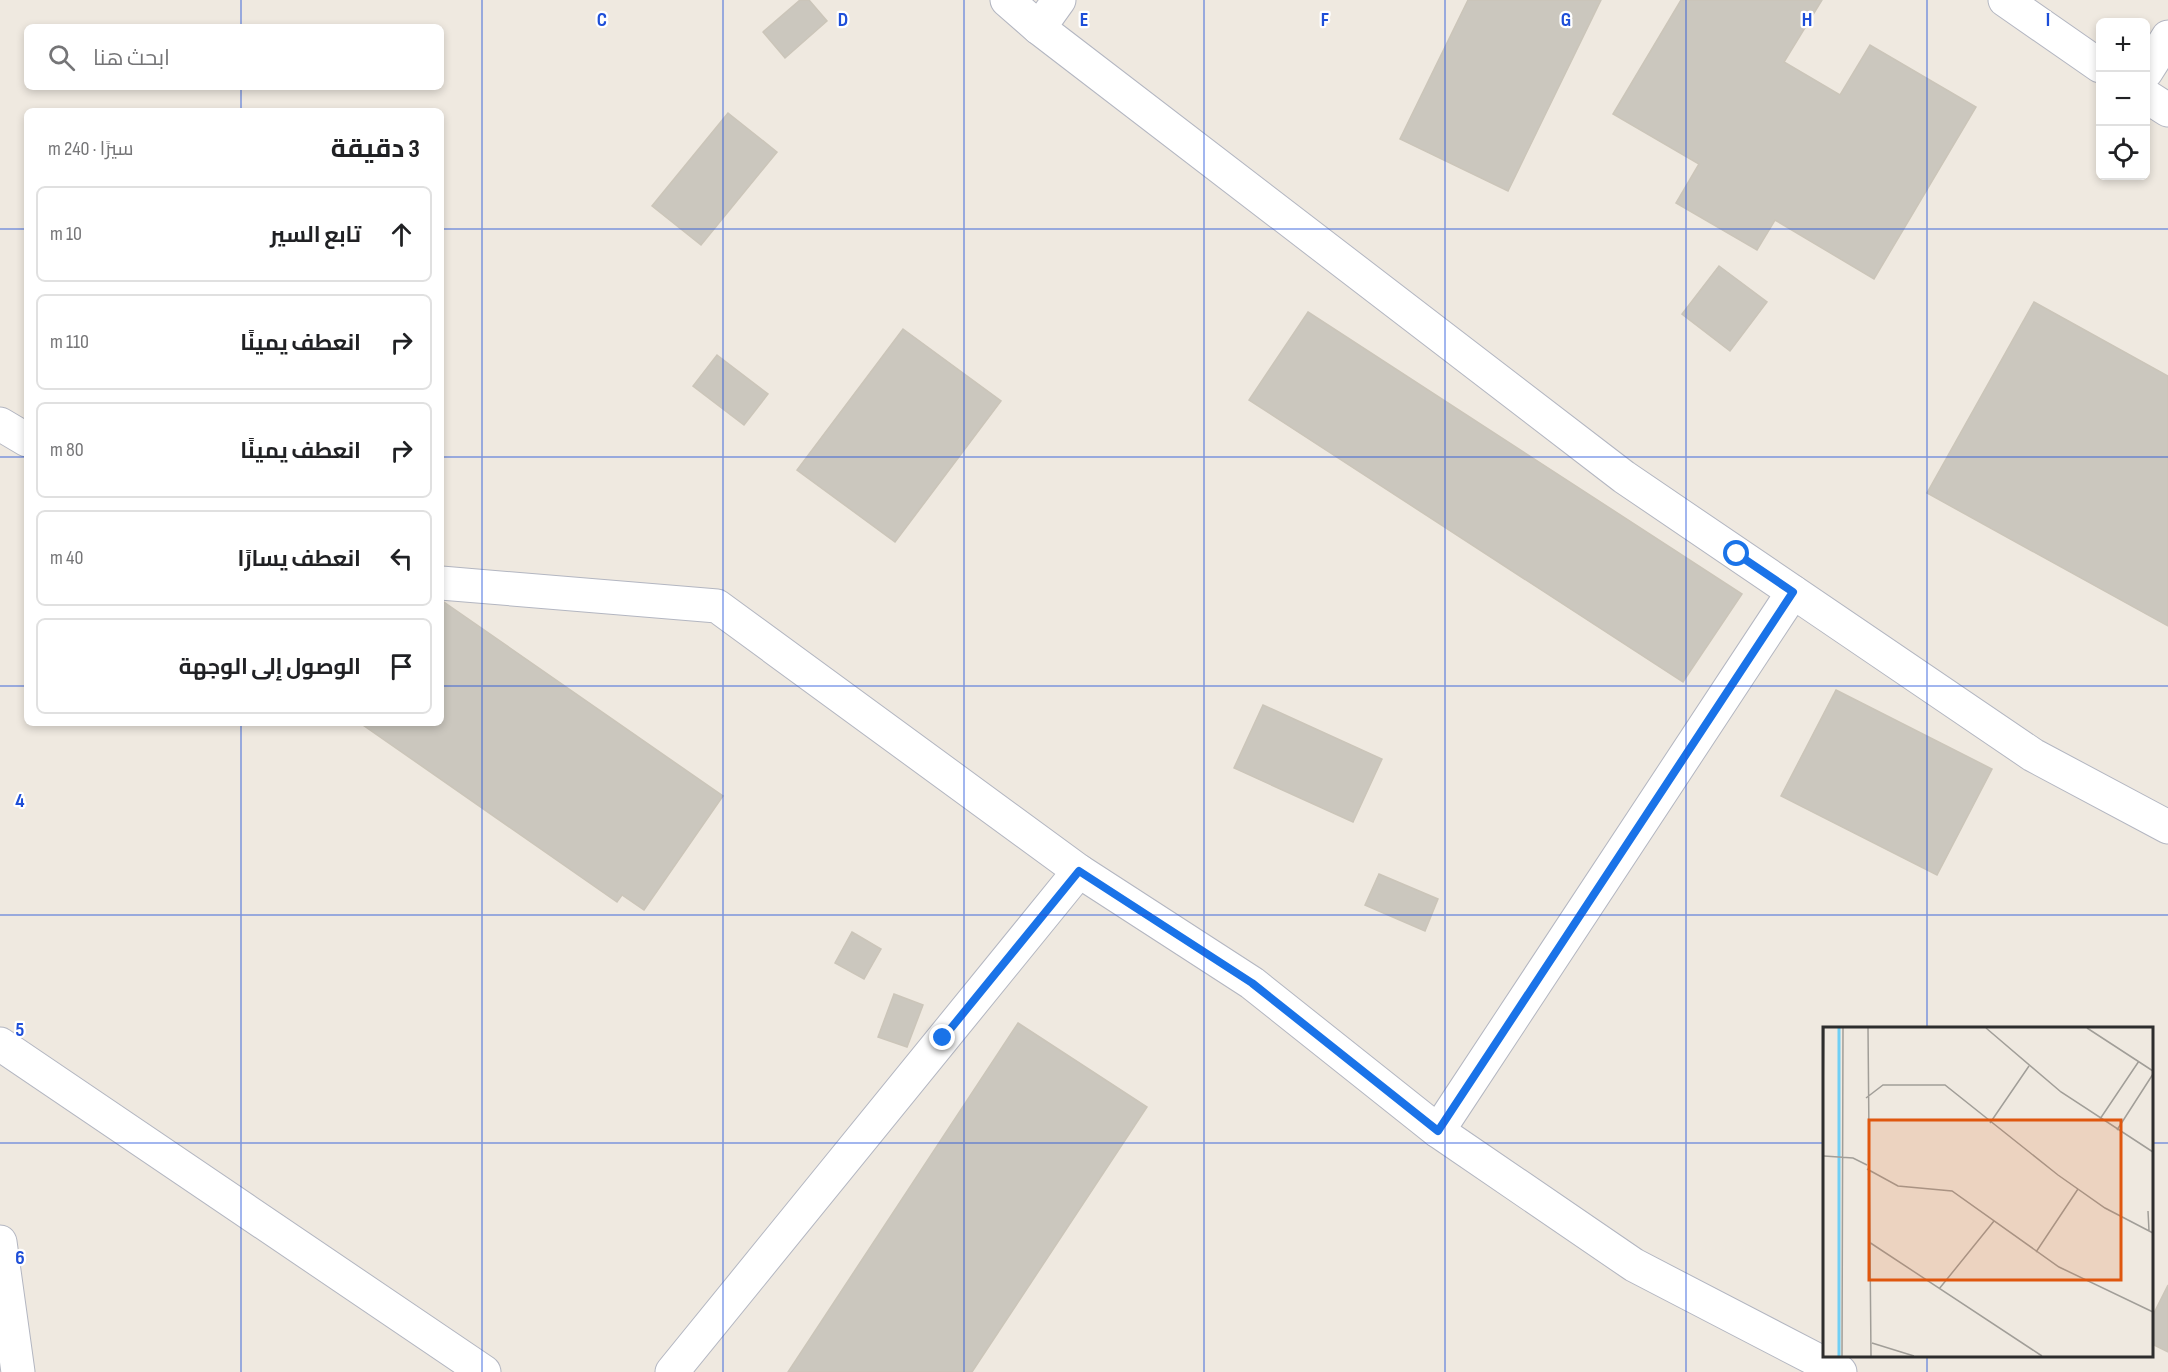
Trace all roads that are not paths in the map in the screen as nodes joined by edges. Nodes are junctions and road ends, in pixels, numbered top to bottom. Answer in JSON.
{"nodes":[{"id":1,"x":1007,"y":0,"type":"edge"},
{"id":2,"x":1059,"y":0,"type":"edge"},
{"id":3,"x":2005,"y":0,"type":"edge"},
{"id":4,"x":1040,"y":28,"type":"junction"},
{"id":5,"x":2168,"y":37,"type":"edge"},
{"id":6,"x":2096,"y":63,"type":"edge"},
{"id":7,"x":2150,"y":64,"type":"edge"},
{"id":8,"x":2150,"y":99,"type":"edge"},
{"id":9,"x":2168,"y":110,"type":"edge"},
{"id":10,"x":0,"y":424,"type":"edge"},
{"id":11,"x":24,"y":438,"type":"edge"},
{"id":12,"x":444,"y":583,"type":"edge"},
{"id":13,"x":1793,"y":592,"type":"junction"},
{"id":14,"x":2168,"y":827,"type":"edge"},
{"id":15,"x":1079,"y":871,"type":"junction"},
{"id":16,"x":0,"y":1044,"type":"edge"},
{"id":17,"x":1438,"y":1131,"type":"junction"},
{"id":18,"x":0,"y":1242,"type":"edge"},
{"id":19,"x":18,"y":1372,"type":"edge"},
{"id":20,"x":484,"y":1372,"type":"edge"},
{"id":21,"x":672,"y":1372,"type":"edge"},
{"id":22,"x":1840,"y":1372,"type":"edge"}],
"edges":[{"from":1,"to":4,"type":"street"},
{"from":2,"to":4,"type":"street"},
{"from":3,"to":6,"type":"street"},
{"from":4,"to":13,"type":"street"},
{"from":5,"to":7,"type":"street"},
{"from":8,"to":9,"type":"street"},
{"from":10,"to":11,"type":"street"},
{"from":12,"to":15,"type":"street"},
{"from":13,"to":14,"type":"street"},
{"from":13,"to":17,"type":"street"},
{"from":15,"to":17,"type":"street"},
{"from":15,"to":21,"type":"street"},
{"from":16,"to":20,"type":"street"},
{"from":17,"to":22,"type":"street"},
{"from":18,"to":19,"type":"street"}]}
